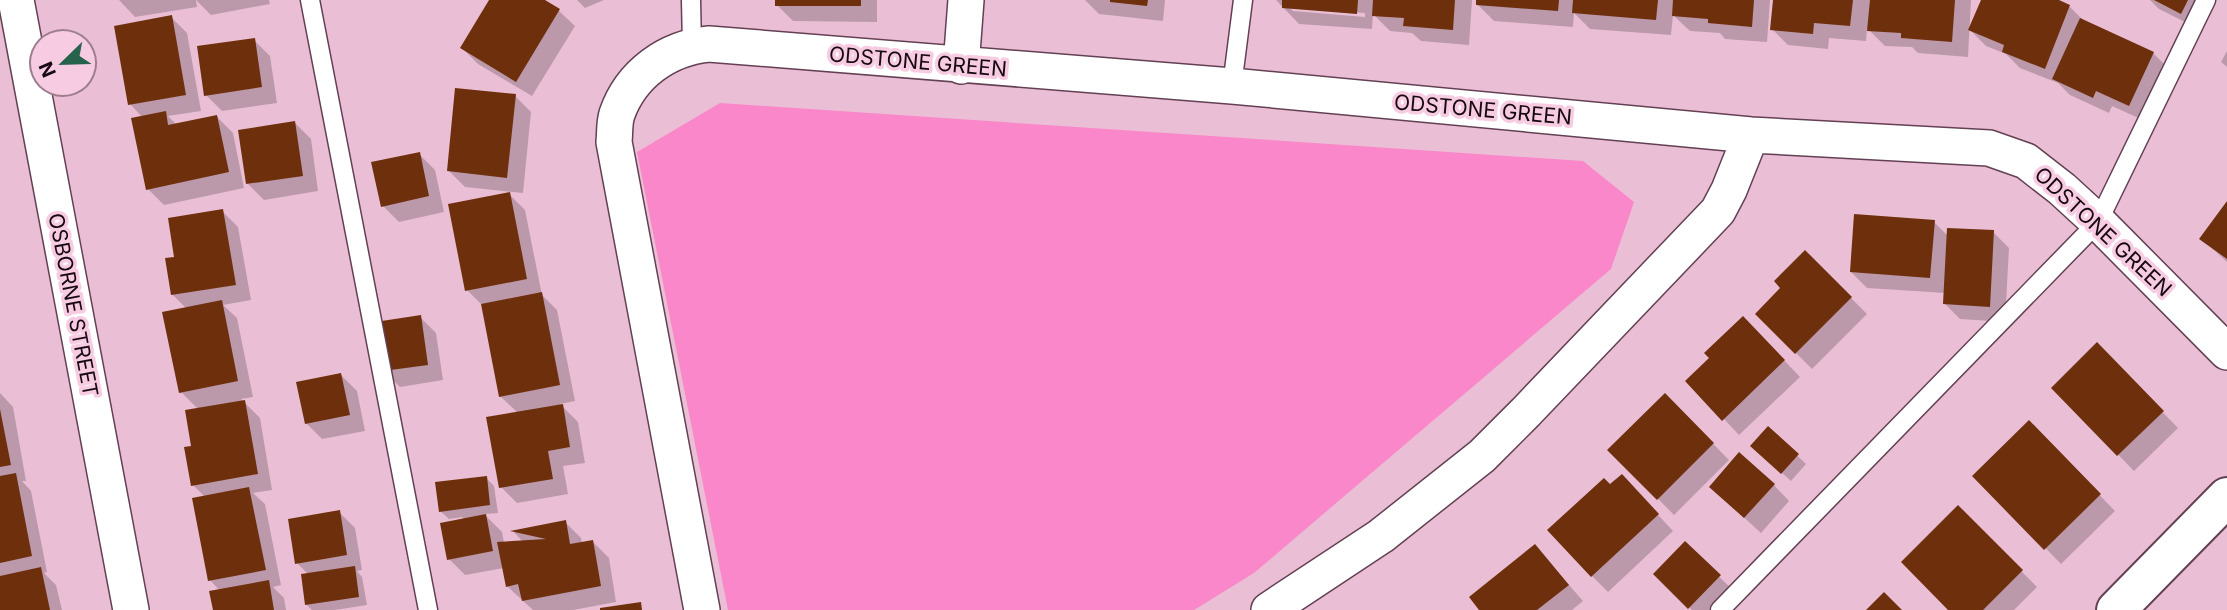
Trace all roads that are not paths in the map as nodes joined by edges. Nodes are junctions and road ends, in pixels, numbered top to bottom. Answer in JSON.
{"nodes":[{"id":1,"x":16,"y":0,"type":"edge"},
{"id":2,"x":310,"y":0,"type":"edge"},
{"id":3,"x":691,"y":0,"type":"edge"},
{"id":4,"x":966,"y":0,"type":"edge"},
{"id":5,"x":1243,"y":0,"type":"edge"},
{"id":6,"x":2206,"y":0,"type":"edge"},
{"id":7,"x":692,"y":46,"type":"junction"},
{"id":8,"x":961,"y":66,"type":"junction"},
{"id":9,"x":1233,"y":86,"type":"junction"},
{"id":10,"x":1751,"y":135,"type":"junction"},
{"id":11,"x":2098,"y":222,"type":"junction"},
{"id":12,"x":2227,"y":352,"type":"edge"},
{"id":13,"x":2227,"y":497,"type":"edge"},
{"id":14,"x":131,"y":610,"type":"edge"},
{"id":15,"x":428,"y":610,"type":"edge"},
{"id":16,"x":702,"y":610,"type":"edge"},
{"id":17,"x":1269,"y":610,"type":"edge"},
{"id":18,"x":1720,"y":610,"type":"edge"},
{"id":19,"x":2116,"y":610,"type":"edge"}],
"edges":[{"from":1,"to":14,"type":"street","name":"OSBORNE STREET"},
{"from":2,"to":15,"type":"lane"},
{"from":3,"to":7,"type":"lane"},
{"from":4,"to":8,"type":"street"},
{"from":5,"to":9,"type":"lane"},
{"from":6,"to":11,"type":"lane"},
{"from":7,"to":8,"type":"street","name":"ODSTONE GREEN"},
{"from":7,"to":16,"type":"street","name":"ODSTONE GREEN"},
{"from":8,"to":9,"type":"street","name":"ODSTONE GREEN"},
{"from":9,"to":10,"type":"street","name":"ODSTONE GREEN"},
{"from":10,"to":11,"type":"street","name":"ODSTONE GREEN"},
{"from":10,"to":17,"type":"street"},
{"from":11,"to":12,"type":"street","name":"ODSTONE GREEN"},
{"from":11,"to":18,"type":"lane"},
{"from":13,"to":19,"type":"street"}]}
